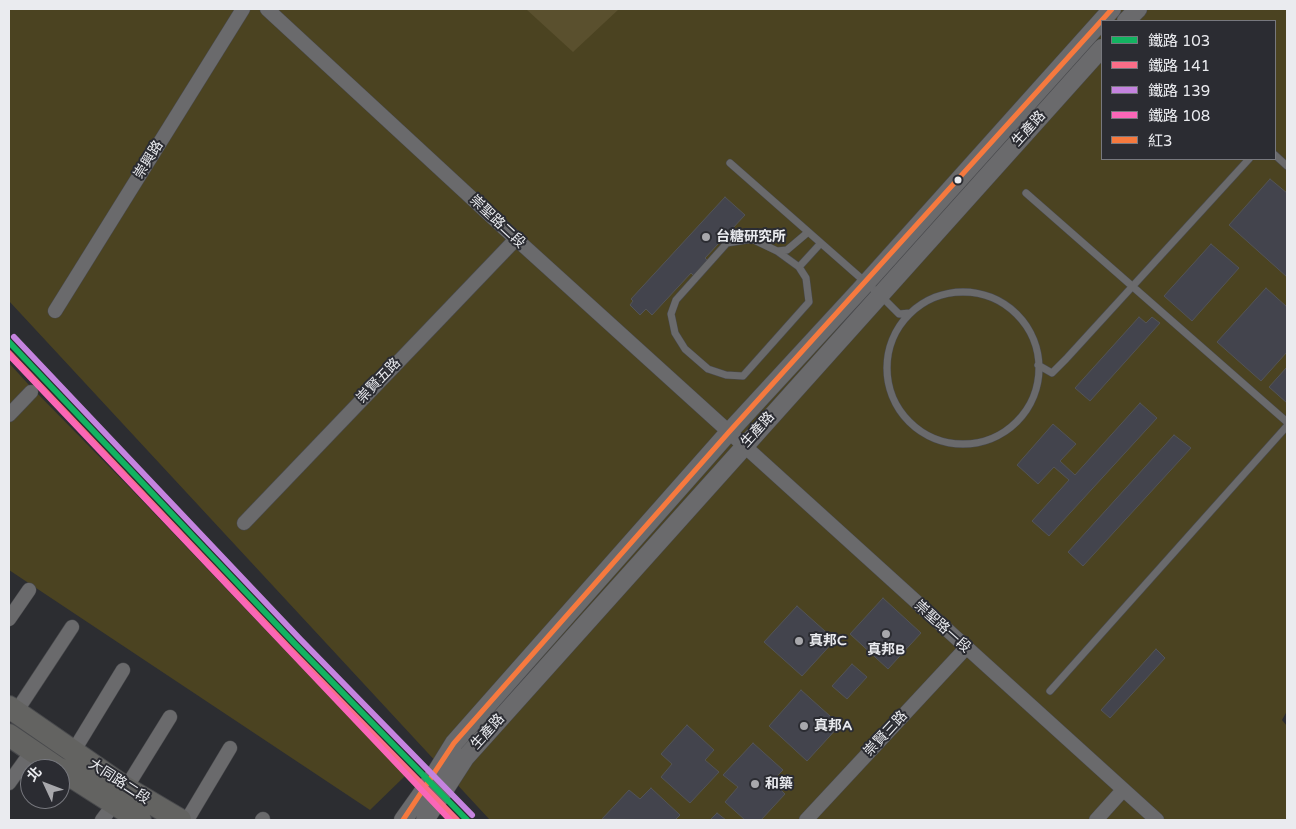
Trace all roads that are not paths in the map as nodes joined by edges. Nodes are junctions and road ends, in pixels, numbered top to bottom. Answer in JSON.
{"nodes":[{"id":1,"x":244,"y":9,"type":"edge"},
{"id":2,"x":267,"y":9,"type":"edge"},
{"id":3,"x":1112,"y":9,"type":"edge"},
{"id":4,"x":1138,"y":9,"type":"edge"},
{"id":5,"x":1102,"y":20,"type":"edge"},
{"id":6,"x":1127,"y":20,"type":"edge"},
{"id":7,"x":1101,"y":21,"type":"edge"},
{"id":8,"x":1101,"y":49,"type":"edge"},
{"id":9,"x":1276,"y":156,"type":"edge"},
{"id":10,"x":1248,"y":160,"type":"edge"},
{"id":11,"x":730,"y":163,"type":"dead end"},
{"id":12,"x":1287,"y":166,"type":"edge"},
{"id":13,"x":1026,"y":192,"type":"dead end"},
{"id":14,"x":807,"y":233,"type":"junction"},
{"id":15,"x":516,"y":239,"type":"junction"},
{"id":16,"x":820,"y":244,"type":"junction"},
{"id":17,"x":777,"y":251,"type":"junction"},
{"id":18,"x":799,"y":267,"type":"junction"},
{"id":19,"x":866,"y":283,"type":"junction"},
{"id":20,"x":1133,"y":286,"type":"junction"},
{"id":21,"x":880,"y":294,"type":"junction"},
{"id":22,"x":55,"y":311,"type":"dead end"},
{"id":23,"x":910,"y":313,"type":"junction"},
{"id":24,"x":1038,"y":365,"type":"junction"},
{"id":25,"x":31,"y":392,"type":"dead end"},
{"id":26,"x":9,"y":415,"type":"edge"},
{"id":27,"x":1287,"y":424,"type":"edge"},
{"id":28,"x":729,"y":432,"type":"junction"},
{"id":29,"x":744,"y":446,"type":"junction"},
{"id":30,"x":244,"y":524,"type":"dead end"},
{"id":31,"x":29,"y":590,"type":"dead end"},
{"id":32,"x":9,"y":619,"type":"edge"},
{"id":33,"x":72,"y":627,"type":"dead end"},
{"id":34,"x":966,"y":648,"type":"junction"},
{"id":35,"x":124,"y":670,"type":"dead end"},
{"id":36,"x":1050,"y":690,"type":"dead end"},
{"id":37,"x":12,"y":710,"type":"edge"},
{"id":38,"x":170,"y":717,"type":"dead end"},
{"id":39,"x":9,"y":735,"type":"edge"},
{"id":40,"x":230,"y":748,"type":"dead end"},
{"id":41,"x":32,"y":751,"type":"junction"},
{"id":42,"x":53,"y":759,"type":"edge"},
{"id":43,"x":60,"y":759,"type":"edge"},
{"id":44,"x":67,"y":759,"type":"edge"},
{"id":45,"x":70,"y":768,"type":"edge"},
{"id":46,"x":9,"y":783,"type":"edge"},
{"id":47,"x":1123,"y":790,"type":"junction"},
{"id":48,"x":114,"y":804,"type":"edge"},
{"id":49,"x":140,"y":820,"type":"edge"},
{"id":50,"x":180,"y":820,"type":"edge"},
{"id":51,"x":187,"y":820,"type":"edge"},
{"id":52,"x":403,"y":820,"type":"edge"},
{"id":53,"x":425,"y":820,"type":"edge"},
{"id":54,"x":806,"y":820,"type":"edge"},
{"id":55,"x":1096,"y":820,"type":"edge"},
{"id":56,"x":1157,"y":820,"type":"edge"}],
"edges":[{"from":1,"to":22,"type":"street","name":"崇興路"},
{"from":2,"to":15,"type":"street","name":"崇聖路二段"},
{"from":3,"to":5,"type":"street","name":"生產路"},
{"from":4,"to":6,"type":"street"},
{"from":7,"to":19,"type":"street","name":"生產路"},
{"from":8,"to":21,"type":"street","name":"生產路"},
{"from":9,"to":12,"type":"lane"},
{"from":10,"to":20,"type":"lane"},
{"from":11,"to":14,"type":"lane"},
{"from":13,"to":20,"type":"lane"},
{"from":14,"to":16,"type":"lane"},
{"from":14,"to":17,"type":"lane"},
{"from":15,"to":28,"type":"street","name":"崇聖路二段"},
{"from":15,"to":30,"type":"street","name":"崇賢五路"},
{"from":16,"to":18,"type":"lane"},
{"from":16,"to":19,"type":"lane"},
{"from":17,"to":18,"type":"lane"},
{"from":17,"to":18,"type":"lane"},
{"from":19,"to":21,"type":"lane"},
{"from":19,"to":28,"type":"street","name":"生產路"},
{"from":20,"to":24,"type":"lane"},
{"from":20,"to":27,"type":"lane"},
{"from":21,"to":23,"type":"lane"},
{"from":21,"to":29,"type":"street","name":"生產路"},
{"from":23,"to":24,"type":"lane"},
{"from":23,"to":24,"type":"lane"},
{"from":25,"to":26,"type":"street"},
{"from":27,"to":36,"type":"lane"},
{"from":28,"to":29,"type":"street","name":"崇聖路一段"},
{"from":28,"to":52,"type":"street","name":"生產路"},
{"from":29,"to":34,"type":"street","name":"崇聖路一段"},
{"from":29,"to":53,"type":"street","name":"生產路"},
{"from":31,"to":32,"type":"street"},
{"from":33,"to":37,"type":"street"},
{"from":34,"to":47,"type":"street","name":"崇聖路一段"},
{"from":34,"to":54,"type":"street","name":"崇賢三路"},
{"from":35,"to":44,"type":"street"},
{"from":37,"to":43,"type":"main road","name":"大同路二段"},
{"from":38,"to":48,"type":"street"},
{"from":39,"to":41,"type":"main road","name":"大同路二段"},
{"from":40,"to":51,"type":"street"},
{"from":41,"to":42,"type":"main road","name":"大同路二段"},
{"from":41,"to":46,"type":"street"},
{"from":45,"to":48,"type":"main road","name":"大同路二段"},
{"from":47,"to":55,"type":"street"},
{"from":47,"to":56,"type":"street","name":"崇聖路一段"},
{"from":48,"to":49,"type":"main road","name":"大同路二段"},
{"from":48,"to":50,"type":"main road","name":"大同路二段"}]}
